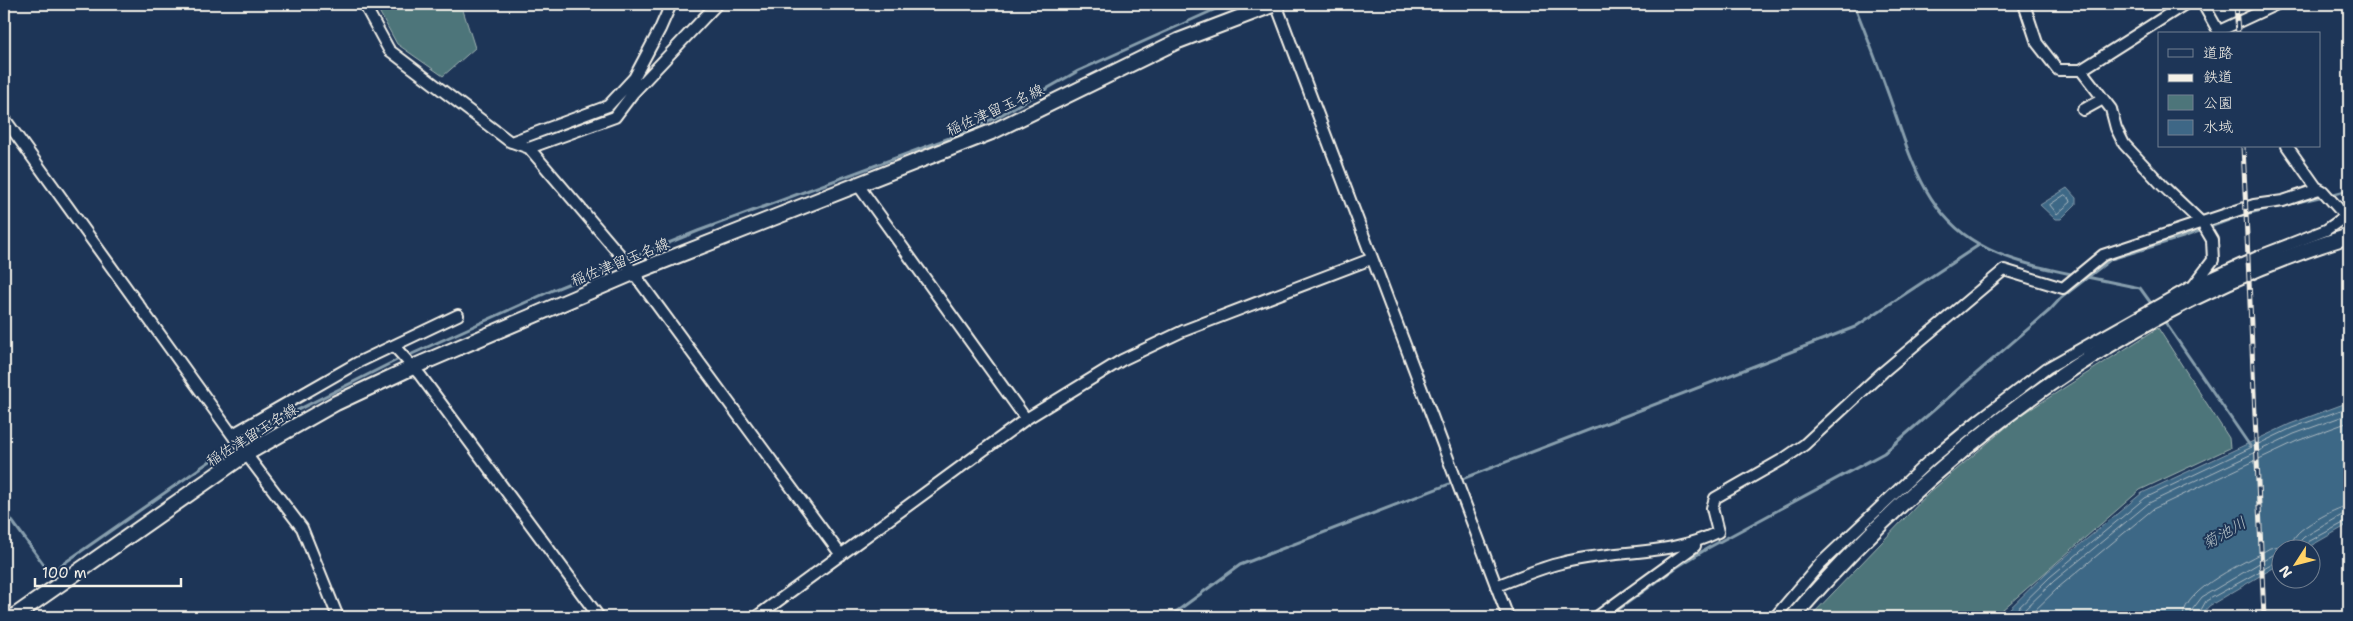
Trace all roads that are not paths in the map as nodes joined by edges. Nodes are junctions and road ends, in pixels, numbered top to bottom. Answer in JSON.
{"nodes":[{"id":1,"x":364,"y":4,"type":"edge"},
{"id":2,"x":670,"y":4,"type":"edge"},
{"id":3,"x":717,"y":4,"type":"edge"},
{"id":4,"x":1276,"y":4,"type":"edge"},
{"id":5,"x":2024,"y":4,"type":"edge"},
{"id":6,"x":2185,"y":4,"type":"edge"},
{"id":7,"x":2203,"y":4,"type":"edge"},
{"id":8,"x":2276,"y":4,"type":"edge"},
{"id":9,"x":2220,"y":32,"type":"edge"},
{"id":10,"x":2081,"y":70,"type":"junction"},
{"id":11,"x":2103,"y":99,"type":"junction"},
{"id":12,"x":2083,"y":110,"type":"dead end"},
{"id":13,"x":4,"y":118,"type":"edge"},
{"id":14,"x":510,"y":142,"type":"junction"},
{"id":15,"x":529,"y":148,"type":"junction"},
{"id":16,"x":2289,"y":148,"type":"edge"},
{"id":17,"x":858,"y":185,"type":"junction"},
{"id":18,"x":2321,"y":190,"type":"junction"},
{"id":19,"x":2347,"y":215,"type":"edge"},
{"id":20,"x":2202,"y":224,"type":"junction"},
{"id":21,"x":2349,"y":236,"type":"edge"},
{"id":22,"x":1371,"y":259,"type":"junction"},
{"id":23,"x":631,"y":270,"type":"junction"},
{"id":24,"x":2193,"y":286,"type":"junction"},
{"id":25,"x":458,"y":315,"type":"dead end"},
{"id":26,"x":394,"y":346,"type":"junction"},
{"id":27,"x":413,"y":366,"type":"junction"},
{"id":28,"x":1026,"y":419,"type":"junction"},
{"id":29,"x":233,"y":434,"type":"junction"},
{"id":30,"x":246,"y":453,"type":"junction"},
{"id":31,"x":1701,"y":541,"type":"junction"},
{"id":32,"x":841,"y":555,"type":"junction"},
{"id":33,"x":1496,"y":586,"type":"junction"},
{"id":34,"x":13,"y":617,"type":"edge"},
{"id":35,"x":338,"y":617,"type":"edge"},
{"id":36,"x":599,"y":617,"type":"edge"},
{"id":37,"x":756,"y":617,"type":"edge"},
{"id":38,"x":1508,"y":617,"type":"edge"},
{"id":39,"x":1597,"y":617,"type":"edge"},
{"id":40,"x":1775,"y":617,"type":"edge"},
{"id":41,"x":1793,"y":617,"type":"edge"}],
"edges":[{"from":1,"to":14,"type":"street"},
{"from":2,"to":14,"type":"street"},
{"from":3,"to":15,"type":"street"},
{"from":4,"to":17,"type":"main road","name":"稲佐津留玉名線"},
{"from":4,"to":22,"type":"street"},
{"from":5,"to":10,"type":"street"},
{"from":6,"to":10,"type":"street"},
{"from":7,"to":9,"type":"street"},
{"from":8,"to":9,"type":"street"},
{"from":10,"to":11,"type":"street"},
{"from":11,"to":12,"type":"street"},
{"from":11,"to":20,"type":"street"},
{"from":13,"to":29,"type":"street"},
{"from":14,"to":15,"type":"street"},
{"from":15,"to":23,"type":"street"},
{"from":16,"to":18,"type":"street"},
{"from":17,"to":23,"type":"main road","name":"稲佐津留玉名線"},
{"from":17,"to":28,"type":"street"},
{"from":18,"to":19,"type":"street"},
{"from":18,"to":20,"type":"street"},
{"from":19,"to":24,"type":"street"},
{"from":20,"to":24,"type":"street"},
{"from":20,"to":31,"type":"street"},
{"from":21,"to":41,"type":"main road"},
{"from":22,"to":28,"type":"street"},
{"from":22,"to":33,"type":"street"},
{"from":23,"to":27,"type":"main road","name":"稲佐津留玉名線"},
{"from":23,"to":32,"type":"street"},
{"from":24,"to":40,"type":"street"},
{"from":25,"to":26,"type":"street"},
{"from":26,"to":27,"type":"street"},
{"from":26,"to":29,"type":"street"},
{"from":27,"to":30,"type":"main road","name":"稲佐津留玉名線"},
{"from":27,"to":36,"type":"street"},
{"from":28,"to":32,"type":"street"},
{"from":29,"to":30,"type":"street"},
{"from":30,"to":34,"type":"main road","name":"稲佐津留玉名線"},
{"from":30,"to":35,"type":"street"},
{"from":31,"to":33,"type":"street"},
{"from":31,"to":39,"type":"street"},
{"from":32,"to":37,"type":"street"},
{"from":33,"to":38,"type":"street"}]}
